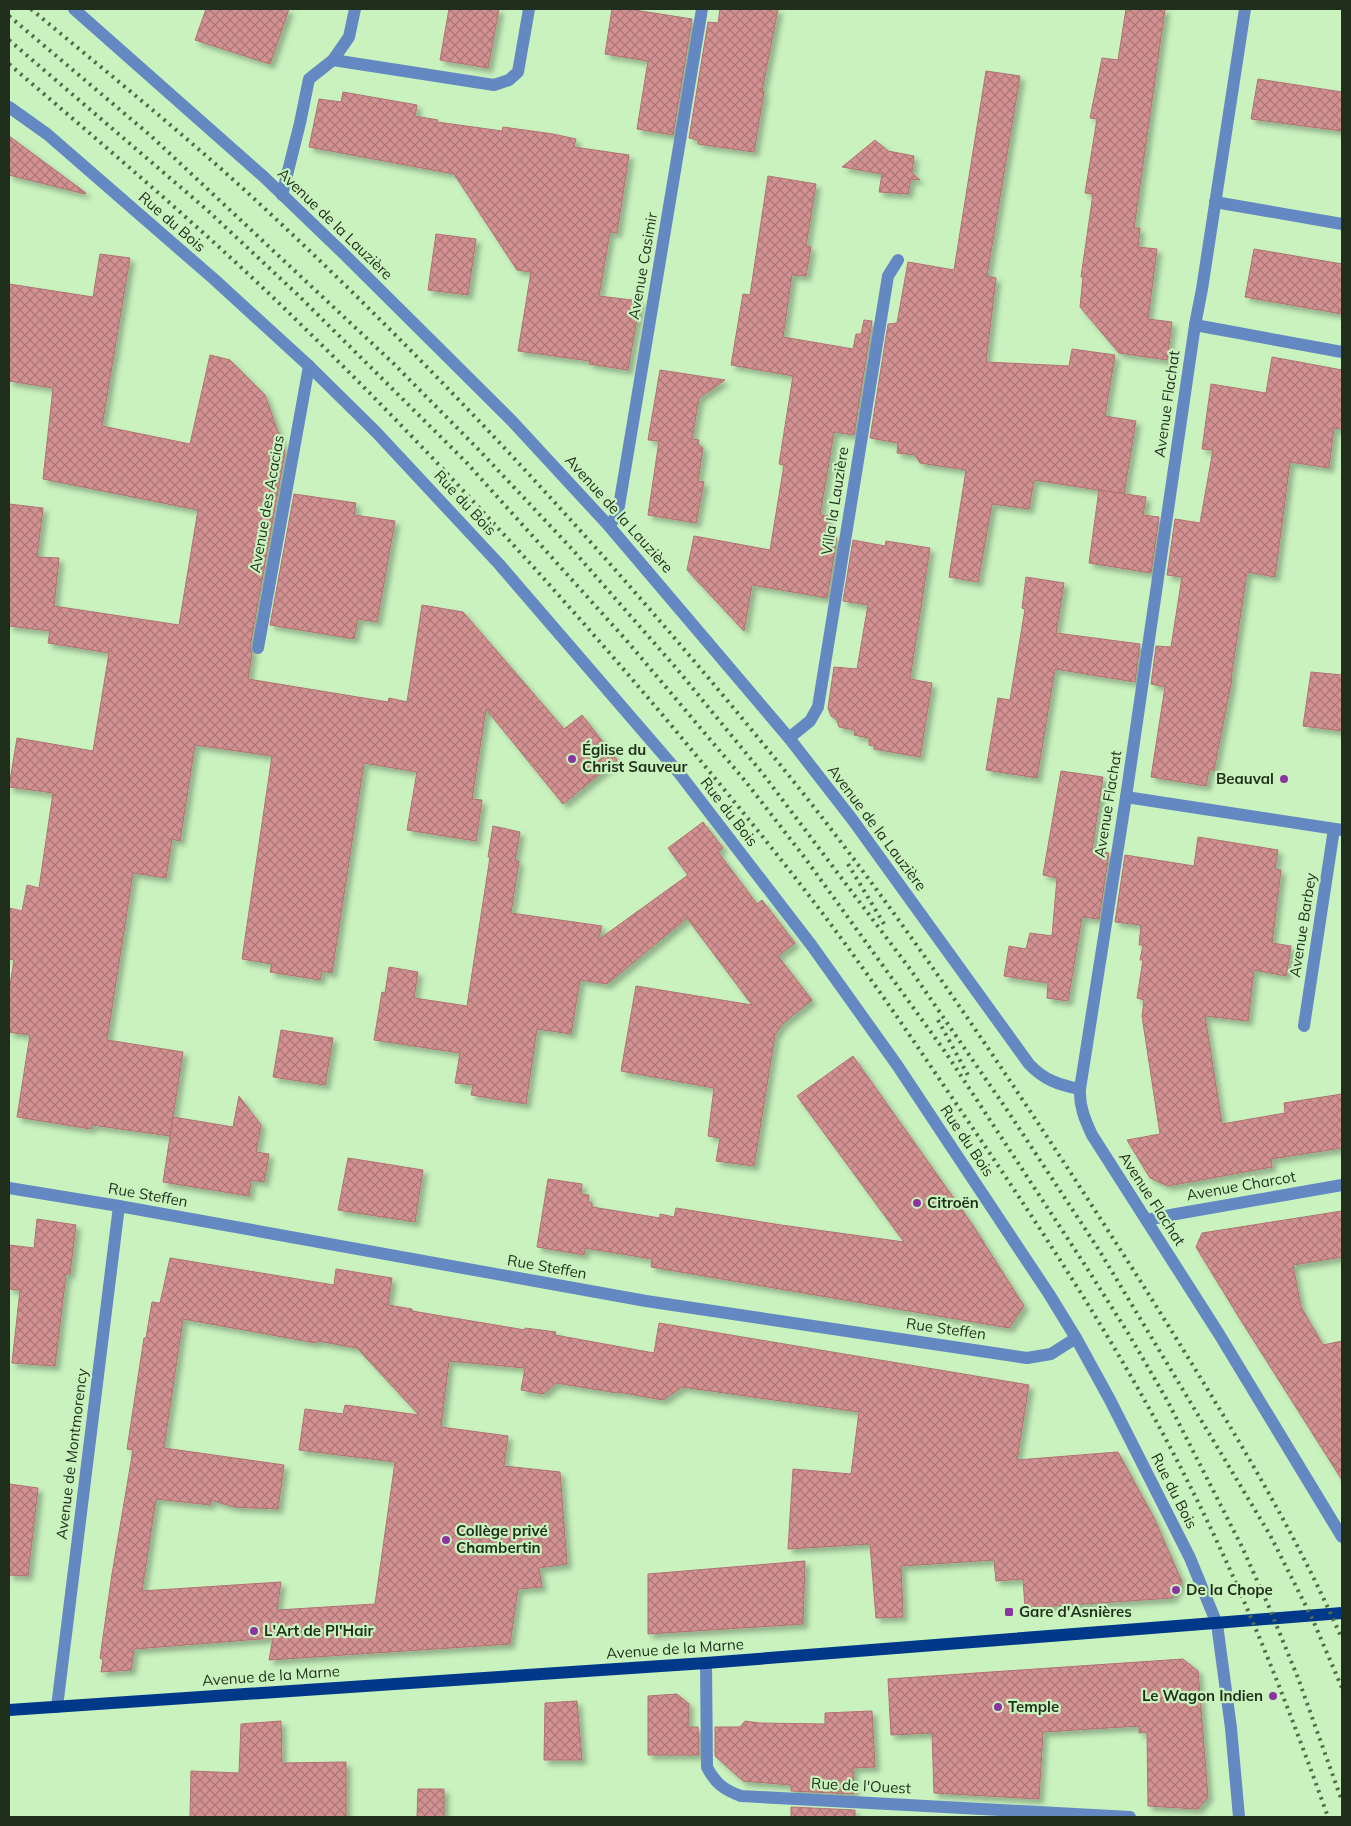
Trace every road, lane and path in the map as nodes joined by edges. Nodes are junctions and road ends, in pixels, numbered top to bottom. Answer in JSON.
{"nodes":[{"id":1,"x":74,"y":9,"type":"edge"},
{"id":2,"x":355,"y":9,"type":"edge"},
{"id":3,"x":529,"y":9,"type":"edge"},
{"id":4,"x":702,"y":9,"type":"edge"},
{"id":5,"x":1245,"y":9,"type":"edge"},
{"id":6,"x":333,"y":60,"type":"junction"},
{"id":7,"x":9,"y":107,"type":"edge"},
{"id":8,"x":282,"y":195,"type":"junction"},
{"id":9,"x":1215,"y":202,"type":"junction"},
{"id":10,"x":1342,"y":224,"type":"edge"},
{"id":11,"x":898,"y":260,"type":"dead end"},
{"id":12,"x":1195,"y":325,"type":"junction"},
{"id":13,"x":1342,"y":352,"type":"edge"},
{"id":14,"x":309,"y":366,"type":"junction"},
{"id":15,"x":610,"y":526,"type":"junction"},
{"id":16,"x":258,"y":648,"type":"dead end"},
{"id":17,"x":789,"y":738,"type":"junction"},
{"id":18,"x":1126,"y":797,"type":"junction"},
{"id":19,"x":1338,"y":830,"type":"edge"},
{"id":20,"x":1304,"y":1026,"type":"dead end"},
{"id":21,"x":1080,"y":1089,"type":"junction"},
{"id":22,"x":1342,"y":1185,"type":"edge"},
{"id":23,"x":9,"y":1188,"type":"edge"},
{"id":24,"x":119,"y":1206,"type":"junction"},
{"id":25,"x":1146,"y":1220,"type":"junction"},
{"id":26,"x":1076,"y":1338,"type":"junction"},
{"id":27,"x":1342,"y":1537,"type":"edge"},
{"id":28,"x":1342,"y":1613,"type":"edge"},
{"id":29,"x":1217,"y":1624,"type":"junction"},
{"id":30,"x":706,"y":1664,"type":"junction"},
{"id":31,"x":57,"y":1707,"type":"junction"},
{"id":32,"x":9,"y":1710,"type":"edge"},
{"id":33,"x":1130,"y":1817,"type":"edge"},
{"id":34,"x":1239,"y":1817,"type":"edge"}],
"edges":[{"from":1,"to":8,"type":"street","name":"Avenue de la Lauzière"},
{"from":2,"to":6,"type":"street"},
{"from":3,"to":6,"type":"street"},
{"from":4,"to":15,"type":"street","name":"Avenue Casimir"},
{"from":5,"to":9,"type":"street","name":"Avenue Flachat"},
{"from":6,"to":8,"type":"street"},
{"from":7,"to":14,"type":"street","name":"Rue du Bois"},
{"from":8,"to":15,"type":"street","name":"Avenue de la Lauzière"},
{"from":9,"to":10,"type":"street"},
{"from":9,"to":12,"type":"street","name":"Avenue Flachat"},
{"from":11,"to":17,"type":"street","name":"Villa la Lauzière"},
{"from":12,"to":13,"type":"street"},
{"from":12,"to":18,"type":"street","name":"Avenue Flachat"},
{"from":14,"to":16,"type":"street","name":"Avenue des Acacias"},
{"from":14,"to":26,"type":"street","name":"Rue du Bois"},
{"from":15,"to":17,"type":"street","name":"Avenue de la Lauzière"},
{"from":17,"to":21,"type":"street","name":"Avenue de la Lauzière"},
{"from":18,"to":19,"type":"street"},
{"from":18,"to":21,"type":"street","name":"Avenue Flachat"},
{"from":19,"to":20,"type":"street","name":"Avenue Barbey"},
{"from":21,"to":25,"type":"street","name":"Avenue Flachat"},
{"from":22,"to":25,"type":"street","name":"Avenue Charcot"},
{"from":23,"to":24,"type":"street","name":"Rue Steffen"},
{"from":24,"to":26,"type":"street","name":"Rue Steffen"},
{"from":24,"to":31,"type":"street","name":"Avenue de Montmorency"},
{"from":25,"to":27,"type":"street","name":"Avenue Flachat"},
{"from":26,"to":29,"type":"street","name":"Rue du Bois"},
{"from":28,"to":29,"type":"main road","name":"Avenue de la Marne"},
{"from":29,"to":30,"type":"main road","name":"Avenue de la Marne"},
{"from":29,"to":34,"type":"street","name":"Rue du Bois"},
{"from":30,"to":31,"type":"main road","name":"Avenue de la Marne"},
{"from":30,"to":33,"type":"street","name":"Rue de l'Ouest"},
{"from":31,"to":32,"type":"main road","name":"Avenue de la Marne"}]}
